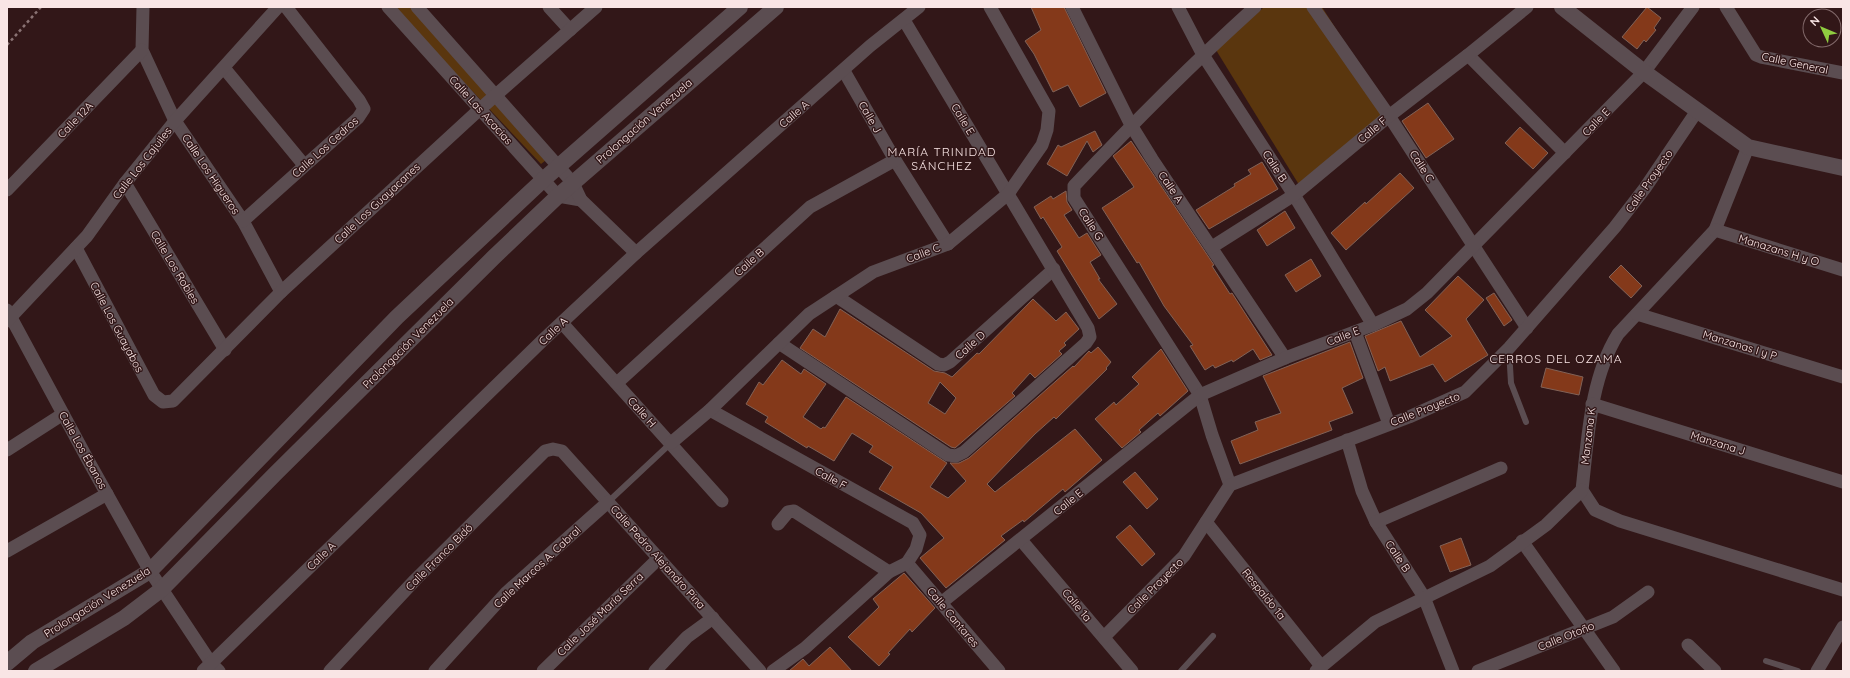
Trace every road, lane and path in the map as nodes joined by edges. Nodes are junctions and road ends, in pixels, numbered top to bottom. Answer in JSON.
{"nodes":[{"id":1,"x":42,"y":7,"type":"edge"},
{"id":2,"x":144,"y":7,"type":"edge"},
{"id":3,"x":278,"y":7,"type":"edge"},
{"id":4,"x":286,"y":7,"type":"edge"},
{"id":5,"x":388,"y":7,"type":"edge"},
{"id":6,"x":417,"y":7,"type":"edge"},
{"id":7,"x":549,"y":7,"type":"edge"},
{"id":8,"x":596,"y":7,"type":"edge"},
{"id":9,"x":740,"y":7,"type":"edge"},
{"id":10,"x":776,"y":7,"type":"edge"},
{"id":11,"x":919,"y":7,"type":"edge"},
{"id":12,"x":990,"y":7,"type":"edge"},
{"id":13,"x":1072,"y":7,"type":"edge"},
{"id":14,"x":1178,"y":7,"type":"edge"},
{"id":15,"x":1255,"y":7,"type":"edge"},
{"id":16,"x":1313,"y":7,"type":"edge"},
{"id":17,"x":1527,"y":7,"type":"edge"},
{"id":18,"x":1562,"y":7,"type":"edge"},
{"id":19,"x":1693,"y":7,"type":"edge"},
{"id":20,"x":1726,"y":7,"type":"edge"},
{"id":21,"x":904,"y":20,"type":"junction"},
{"id":22,"x":570,"y":30,"type":"junction"},
{"id":23,"x":7,"y":45,"type":"edge"},
{"id":24,"x":142,"y":50,"type":"junction"},
{"id":25,"x":1203,"y":55,"type":"junction"},
{"id":26,"x":1468,"y":55,"type":"junction"},
{"id":27,"x":224,"y":68,"type":"junction"},
{"id":28,"x":844,"y":71,"type":"junction"},
{"id":29,"x":1644,"y":72,"type":"junction"},
{"id":30,"x":1843,"y":73,"type":"edge"},
{"id":31,"x":496,"y":96,"type":"junction"},
{"id":32,"x":480,"y":109,"type":"junction"},
{"id":33,"x":1697,"y":111,"type":"junction"},
{"id":34,"x":1389,"y":116,"type":"junction"},
{"id":35,"x":175,"y":121,"type":"junction"},
{"id":36,"x":1132,"y":125,"type":"junction"},
{"id":37,"x":1748,"y":147,"type":"junction"},
{"id":38,"x":1565,"y":153,"type":"junction"},
{"id":39,"x":895,"y":160,"type":"junction"},
{"id":40,"x":304,"y":165,"type":"junction"},
{"id":41,"x":558,"y":166,"type":"junction"},
{"id":42,"x":1843,"y":168,"type":"edge"},
{"id":43,"x":543,"y":180,"type":"junction"},
{"id":44,"x":573,"y":183,"type":"junction"},
{"id":45,"x":125,"y":184,"type":"junction"},
{"id":46,"x":7,"y":190,"type":"edge"},
{"id":47,"x":1008,"y":194,"type":"junction"},
{"id":48,"x":1294,"y":195,"type":"junction"},
{"id":49,"x":558,"y":196,"type":"junction"},
{"id":50,"x":581,"y":200,"type":"junction"},
{"id":51,"x":243,"y":221,"type":"junction"},
{"id":52,"x":1715,"y":230,"type":"junction"},
{"id":53,"x":948,"y":244,"type":"junction"},
{"id":54,"x":1473,"y":246,"type":"junction"},
{"id":55,"x":1212,"y":247,"type":"junction"},
{"id":56,"x":76,"y":248,"type":"junction"},
{"id":57,"x":636,"y":253,"type":"junction"},
{"id":58,"x":1054,"y":269,"type":"junction"},
{"id":59,"x":1843,"y":270,"type":"edge"},
{"id":60,"x":281,"y":292,"type":"junction"},
{"id":61,"x":836,"y":296,"type":"junction"},
{"id":62,"x":1637,"y":314,"type":"junction"},
{"id":63,"x":9,"y":316,"type":"edge"},
{"id":64,"x":562,"y":323,"type":"junction"},
{"id":65,"x":1373,"y":325,"type":"junction"},
{"id":66,"x":1527,"y":328,"type":"junction"},
{"id":67,"x":1355,"y":332,"type":"junction"},
{"id":68,"x":778,"y":343,"type":"junction"},
{"id":69,"x":1509,"y":348,"type":"junction"},
{"id":70,"x":225,"y":350,"type":"junction"},
{"id":71,"x":1285,"y":358,"type":"junction"},
{"id":72,"x":1843,"y":376,"type":"edge"},
{"id":73,"x":617,"y":383,"type":"junction"},
{"id":74,"x":1200,"y":395,"type":"junction"},
{"id":75,"x":163,"y":402,"type":"joint"},
{"id":76,"x":1592,"y":404,"type":"junction"},
{"id":77,"x":710,"y":410,"type":"junction"},
{"id":78,"x":63,"y":414,"type":"junction"},
{"id":79,"x":1526,"y":422,"type":"dead end"},
{"id":80,"x":1389,"y":424,"type":"junction"},
{"id":81,"x":1347,"y":440,"type":"junction"},
{"id":82,"x":671,"y":443,"type":"junction"},
{"id":83,"x":553,"y":449,"type":"joint"},
{"id":84,"x":7,"y":450,"type":"edge"},
{"id":85,"x":1501,"y":468,"type":"dead end"},
{"id":86,"x":1843,"y":482,"type":"edge"},
{"id":87,"x":1230,"y":485,"type":"junction"},
{"id":88,"x":1582,"y":490,"type":"junction"},
{"id":89,"x":107,"y":494,"type":"junction"},
{"id":90,"x":608,"y":502,"type":"junction"},
{"id":91,"x":722,"y":502,"type":"dead end"},
{"id":92,"x":1206,"y":522,"type":"junction"},
{"id":93,"x":1376,"y":522,"type":"junction"},
{"id":94,"x":778,"y":524,"type":"dead end"},
{"id":95,"x":1021,"y":540,"type":"junction"},
{"id":96,"x":1522,"y":541,"type":"junction"},
{"id":97,"x":7,"y":551,"type":"edge"},
{"id":98,"x":658,"y":558,"type":"junction"},
{"id":99,"x":907,"y":563,"type":"junction"},
{"id":100,"x":150,"y":571,"type":"junction"},
{"id":101,"x":889,"y":572,"type":"junction"},
{"id":102,"x":162,"y":589,"type":"junction"},
{"id":103,"x":1843,"y":590,"type":"edge"},
{"id":104,"x":1648,"y":592,"type":"dead end"},
{"id":105,"x":1424,"y":597,"type":"junction"},
{"id":106,"x":941,"y":603,"type":"junction"},
{"id":107,"x":713,"y":618,"type":"junction"},
{"id":108,"x":1843,"y":627,"type":"edge"},
{"id":109,"x":1584,"y":629,"type":"junction"},
{"id":110,"x":1213,"y":636,"type":"dead end"},
{"id":111,"x":1104,"y":637,"type":"junction"},
{"id":112,"x":1688,"y":644,"type":"dead end"},
{"id":113,"x":1766,"y":660,"type":"dead end"},
{"id":114,"x":7,"y":663,"type":"edge"},
{"id":115,"x":211,"y":668,"type":"edge"},
{"id":116,"x":1318,"y":669,"type":"edge"},
{"id":117,"x":36,"y":671,"type":"edge"},
{"id":118,"x":330,"y":671,"type":"edge"},
{"id":119,"x":435,"y":671,"type":"edge"},
{"id":120,"x":543,"y":671,"type":"edge"},
{"id":121,"x":655,"y":671,"type":"edge"},
{"id":122,"x":760,"y":671,"type":"edge"},
{"id":123,"x":773,"y":671,"type":"edge"},
{"id":124,"x":999,"y":671,"type":"edge"},
{"id":125,"x":1132,"y":671,"type":"edge"},
{"id":126,"x":1181,"y":671,"type":"edge"},
{"id":127,"x":1453,"y":671,"type":"edge"},
{"id":128,"x":1478,"y":671,"type":"edge"},
{"id":129,"x":1614,"y":671,"type":"edge"},
{"id":130,"x":1715,"y":671,"type":"edge"},
{"id":131,"x":1798,"y":671,"type":"edge"},
{"id":132,"x":1817,"y":671,"type":"edge"}],
"edges":[{"from":1,"to":23,"type":"path"},
{"from":2,"to":24,"type":"street","name":"Calle Los Higueros"},
{"from":3,"to":27,"type":"street","name":"Calle Los Cajuiles"},
{"from":4,"to":40,"type":"street","name":"Calle Los Cedros"},
{"from":5,"to":32,"type":"street","name":"Calle Las Acacias"},
{"from":6,"to":31,"type":"street","name":"Calle Las Acacias"},
{"from":7,"to":22,"type":"street"},
{"from":8,"to":22,"type":"street","name":"Calle Los Guayacanes"},
{"from":9,"to":41,"type":"street","name":"Prolongación Venezuela"},
{"from":10,"to":44,"type":"street","name":"Prolongación Venezuela"},
{"from":11,"to":21,"type":"street","name":"Calle A"},
{"from":12,"to":47,"type":"street","name":"Calle C"},
{"from":13,"to":36,"type":"street","name":"Calle A"},
{"from":14,"to":25,"type":"street","name":"Calle B"},
{"from":15,"to":25,"type":"street","name":"Calle G"},
{"from":16,"to":34,"type":"street","name":"Calle C"},
{"from":17,"to":26,"type":"street","name":"Calle F"},
{"from":18,"to":29,"type":"street"},
{"from":19,"to":29,"type":"street","name":"Calle E"},
{"from":20,"to":30,"type":"street","name":"Calle General"},
{"from":21,"to":28,"type":"street","name":"Calle A"},
{"from":21,"to":47,"type":"street","name":"Calle E"},
{"from":22,"to":31,"type":"street","name":"Calle Los Guayacanes"},
{"from":24,"to":35,"type":"street","name":"Calle Los Higueros"},
{"from":24,"to":46,"type":"street","name":"Calle 12A"},
{"from":25,"to":36,"type":"street","name":"Calle G"},
{"from":25,"to":48,"type":"street","name":"Calle B"},
{"from":26,"to":34,"type":"street","name":"Calle F"},
{"from":26,"to":38,"type":"street"},
{"from":27,"to":35,"type":"street","name":"Calle Los Cajuiles"},
{"from":27,"to":40,"type":"street"},
{"from":28,"to":39,"type":"street","name":"Calle J"},
{"from":28,"to":57,"type":"street","name":"Calle A"},
{"from":29,"to":33,"type":"street"},
{"from":29,"to":38,"type":"street","name":"Calle E"},
{"from":31,"to":32,"type":"street","name":"Calle Los Guayacanes"},
{"from":31,"to":41,"type":"street","name":"Calle Las Acacias"},
{"from":32,"to":43,"type":"street","name":"Calle Las Acacias"},
{"from":32,"to":60,"type":"street","name":"Calle Los Guayacanes"},
{"from":33,"to":37,"type":"street"},
{"from":33,"to":66,"type":"street","name":"Calle Proyecto"},
{"from":34,"to":48,"type":"street","name":"Calle F"},
{"from":34,"to":54,"type":"street","name":"Calle C"},
{"from":35,"to":45,"type":"street","name":"Calle Los Cajuiles"},
{"from":35,"to":51,"type":"street","name":"Calle Los Higueros"},
{"from":36,"to":55,"type":"street","name":"Calle A"},
{"from":36,"to":74,"type":"street","name":"Calle G"},
{"from":37,"to":42,"type":"street"},
{"from":37,"to":52,"type":"street","name":"Manzana K"},
{"from":38,"to":54,"type":"street","name":"Calle E"},
{"from":39,"to":53,"type":"street","name":"Calle J"},
{"from":39,"to":73,"type":"street","name":"Calle B"},
{"from":40,"to":51,"type":"street","name":"Calle Los Cedros"},
{"from":41,"to":43,"type":"street","name":"Prolongación Venezuela"},
{"from":41,"to":44,"type":"street","name":"Calle Las Acacias"},
{"from":43,"to":49,"type":"street","name":"Calle Las Acacias"},
{"from":43,"to":100,"type":"street","name":"Prolongación Venezuela"},
{"from":44,"to":49,"type":"street","name":"Prolongación Venezuela"},
{"from":44,"to":50,"type":"street","name":"Calle Las Acacias"},
{"from":45,"to":56,"type":"street","name":"Calle Los Cajuiles"},
{"from":45,"to":70,"type":"street","name":"Calle Los Robles"},
{"from":47,"to":53,"type":"street","name":"Calle C"},
{"from":47,"to":58,"type":"street","name":"Calle E"},
{"from":48,"to":55,"type":"street","name":"Calle F"},
{"from":48,"to":65,"type":"street","name":"Calle B"},
{"from":49,"to":50,"type":"street"},
{"from":49,"to":102,"type":"street","name":"Prolongación Venezuela"},
{"from":50,"to":57,"type":"street","name":"Calle Las Acacias"},
{"from":51,"to":60,"type":"street","name":"Calle Los Higueros"},
{"from":52,"to":59,"type":"street","name":"Manazans H y O"},
{"from":52,"to":62,"type":"street","name":"Manzana K"},
{"from":53,"to":61,"type":"street","name":"Calle C"},
{"from":54,"to":65,"type":"street","name":"Calle E"},
{"from":54,"to":66,"type":"street","name":"Calle C"},
{"from":55,"to":71,"type":"street","name":"Calle A"},
{"from":56,"to":63,"type":"street","name":"Calle Los Cajuiles"},
{"from":56,"to":75,"type":"street","name":"Calle Los Guayabos"},
{"from":57,"to":64,"type":"street","name":"Calle A"},
{"from":58,"to":61,"type":"street","name":"Calle D"},
{"from":58,"to":68,"type":"street","name":"Calle E"},
{"from":60,"to":70,"type":"street","name":"Calle Los Guayacanes"},
{"from":61,"to":68,"type":"street","name":"Calle C"},
{"from":62,"to":72,"type":"street","name":"Manzanas I y P"},
{"from":62,"to":76,"type":"street","name":"Manzana K"},
{"from":63,"to":78,"type":"street","name":"Calle Los Ébanos"},
{"from":64,"to":73,"type":"street","name":"Calle H"},
{"from":64,"to":115,"type":"street","name":"Calle A"},
{"from":65,"to":67,"type":"street","name":"Calle E"},
{"from":66,"to":69,"type":"street","name":"Calle Proyecto"},
{"from":67,"to":71,"type":"street","name":"Calle E"},
{"from":67,"to":80,"type":"street"},
{"from":68,"to":77,"type":"street","name":"Calle C"},
{"from":69,"to":79,"type":"lane"},
{"from":69,"to":80,"type":"street","name":"Calle Proyecto"},
{"from":70,"to":75,"type":"street","name":"Calle Los Guayacanes"},
{"from":71,"to":74,"type":"street","name":"Calle E"},
{"from":73,"to":82,"type":"street","name":"Calle H"},
{"from":74,"to":87,"type":"street","name":"Calle G"},
{"from":74,"to":95,"type":"street","name":"Calle E"},
{"from":76,"to":86,"type":"street","name":"Manzana J"},
{"from":76,"to":88,"type":"street","name":"Manzana K"},
{"from":77,"to":82,"type":"street","name":"Calle C"},
{"from":77,"to":99,"type":"street","name":"Calle F"},
{"from":78,"to":84,"type":"street"},
{"from":78,"to":89,"type":"street","name":"Calle Los Ébanos"},
{"from":80,"to":81,"type":"street","name":"Calle Proyecto"},
{"from":81,"to":87,"type":"street","name":"Calle Proyecto"},
{"from":81,"to":93,"type":"street","name":"Calle B"},
{"from":82,"to":90,"type":"lane"},
{"from":82,"to":91,"type":"street","name":"Calle H"},
{"from":83,"to":90,"type":"street","name":"Calle Pedro Alejandro Pina"},
{"from":83,"to":118,"type":"street","name":"Calle Franco Bidó"},
{"from":85,"to":93,"type":"street"},
{"from":87,"to":92,"type":"street","name":"Calle Proyecto"},
{"from":88,"to":96,"type":"street"},
{"from":88,"to":103,"type":"street"},
{"from":89,"to":97,"type":"street"},
{"from":89,"to":100,"type":"street","name":"Calle Los Ébanos"},
{"from":90,"to":98,"type":"street","name":"Calle Pedro Alejandro Pina"},
{"from":90,"to":119,"type":"street","name":"Calle Marcos A. Cabral"},
{"from":92,"to":111,"type":"street","name":"Calle Proyecto"},
{"from":92,"to":116,"type":"street","name":"Respaldo 1a"},
{"from":93,"to":105,"type":"street","name":"Calle B"},
{"from":94,"to":101,"type":"street"},
{"from":95,"to":106,"type":"street","name":"Calle E"},
{"from":95,"to":111,"type":"street","name":"Calle 1a"},
{"from":96,"to":105,"type":"street"},
{"from":96,"to":109,"type":"street"},
{"from":98,"to":107,"type":"street","name":"Calle Pedro Alejandro Pina"},
{"from":98,"to":120,"type":"street","name":"Calle José María Serra"},
{"from":99,"to":101,"type":"street"},
{"from":99,"to":106,"type":"street","name":"Calle Cantares"},
{"from":100,"to":102,"type":"street","name":"Calle Los Ébanos"},
{"from":100,"to":114,"type":"street","name":"Prolongación Venezuela"},
{"from":101,"to":123,"type":"street"},
{"from":102,"to":115,"type":"street","name":"Calle Los Ébanos"},
{"from":102,"to":117,"type":"street","name":"Prolongación Venezuela"},
{"from":104,"to":109,"type":"street","name":"Calle Otoño"},
{"from":105,"to":116,"type":"street"},
{"from":105,"to":127,"type":"street","name":"Calle B"},
{"from":106,"to":124,"type":"street","name":"Calle Cantares"},
{"from":107,"to":121,"type":"street"},
{"from":107,"to":122,"type":"street","name":"Calle Pedro Alejandro Pina"},
{"from":108,"to":132,"type":"street"},
{"from":109,"to":128,"type":"street","name":"Calle Otoño"},
{"from":109,"to":129,"type":"street"},
{"from":110,"to":126,"type":"lane"},
{"from":111,"to":125,"type":"street","name":"Calle 1a"},
{"from":112,"to":130,"type":"street"},
{"from":113,"to":131,"type":"lane"}]}
